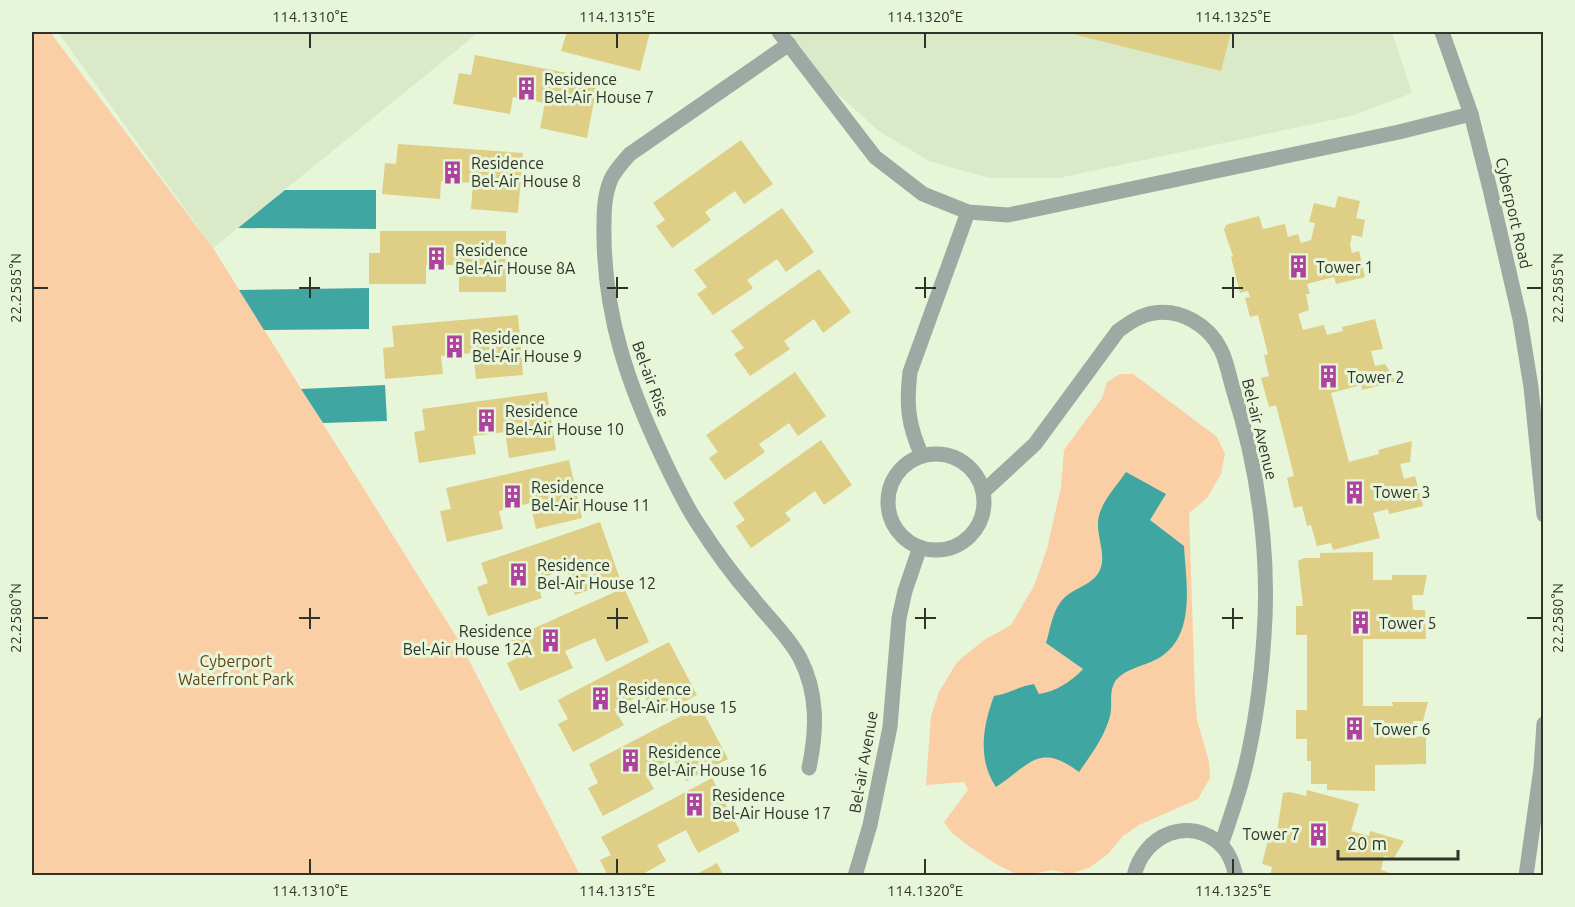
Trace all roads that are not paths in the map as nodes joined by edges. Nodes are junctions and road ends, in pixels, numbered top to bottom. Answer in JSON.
{"nodes":[{"id":1,"x":779,"y":32,"type":"edge"},
{"id":2,"x":1442,"y":32,"type":"edge"},
{"id":3,"x":789,"y":44,"type":"junction"},
{"id":4,"x":1471,"y":114,"type":"junction"},
{"id":5,"x":968,"y":212,"type":"junction"},
{"id":6,"x":921,"y":456,"type":"junction"},
{"id":7,"x":983,"y":492,"type":"junction"},
{"id":8,"x":1544,"y":515,"type":"edge"},
{"id":9,"x":920,"y":547,"type":"junction"},
{"id":10,"x":1544,"y":724,"type":"edge"},
{"id":11,"x":810,"y":768,"type":"dead end"},
{"id":12,"x":1221,"y":845,"type":"junction"},
{"id":13,"x":855,"y":876,"type":"edge"},
{"id":14,"x":1134,"y":876,"type":"edge"},
{"id":15,"x":1236,"y":876,"type":"edge"},
{"id":16,"x":1526,"y":876,"type":"edge"}],
"edges":[{"from":1,"to":3,"type":"street"},
{"from":2,"to":4,"type":"street","name":"Cyberport Road"},
{"from":3,"to":5,"type":"street"},
{"from":3,"to":11,"type":"street","name":"Bel-air Rise"},
{"from":4,"to":5,"type":"street"},
{"from":4,"to":8,"type":"street","name":"Cyberport Road"},
{"from":5,"to":6,"type":"street"},
{"from":6,"to":7,"type":"street"},
{"from":6,"to":9,"type":"street"},
{"from":7,"to":9,"type":"street"},
{"from":7,"to":12,"type":"street","name":"Bel-air Avenue"},
{"from":9,"to":13,"type":"street","name":"Bel-air Avenue"},
{"from":10,"to":16,"type":"street"},
{"from":12,"to":14,"type":"street"},
{"from":12,"to":15,"type":"street"}]}
